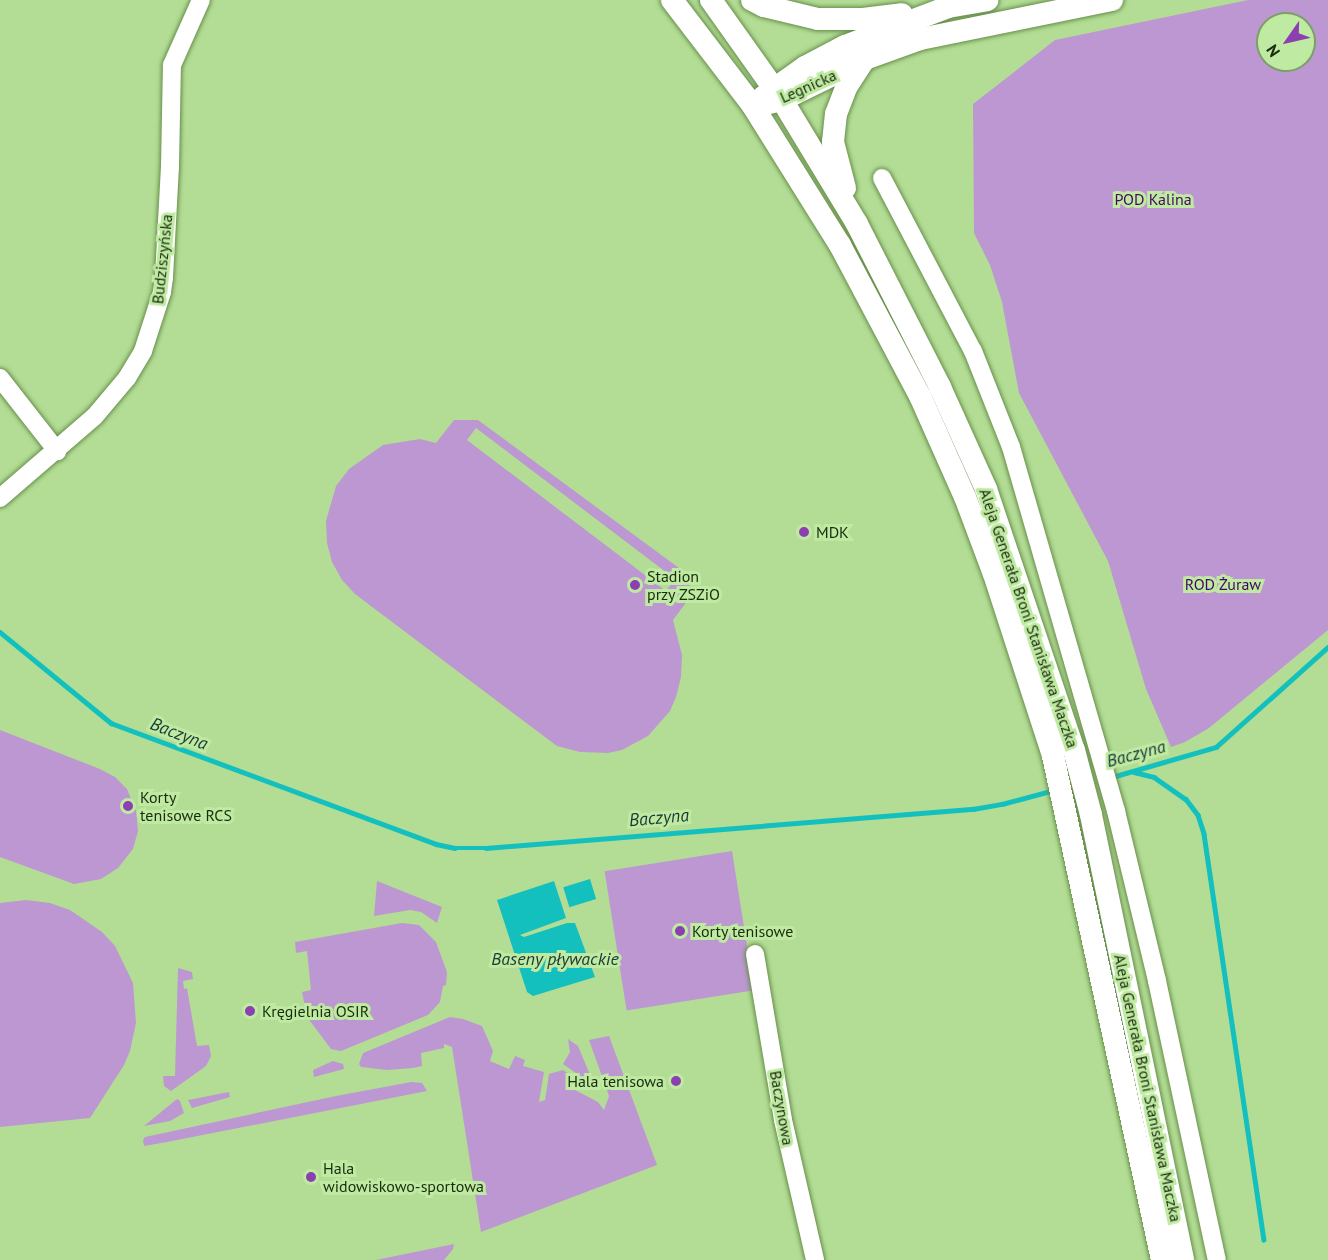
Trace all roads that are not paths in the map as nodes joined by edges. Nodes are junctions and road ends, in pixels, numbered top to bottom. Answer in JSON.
{"nodes":[{"id":1,"x":201,"y":0,"type":"edge"},
{"id":2,"x":672,"y":0,"type":"edge"},
{"id":3,"x":711,"y":0,"type":"edge"},
{"id":4,"x":752,"y":0,"type":"edge"},
{"id":5,"x":987,"y":0,"type":"edge"},
{"id":6,"x":1112,"y":0,"type":"edge"},
{"id":7,"x":948,"y":7,"type":"junction"},
{"id":8,"x":865,"y":58,"type":"junction"},
{"id":9,"x":778,"y":94,"type":"junction"},
{"id":10,"x":753,"y":106,"type":"junction"},
{"id":11,"x":882,"y":178,"type":"dead end"},
{"id":12,"x":857,"y":224,"type":"junction"},
{"id":13,"x":0,"y":378,"type":"edge"},
{"id":14,"x":57,"y":451,"type":"junction"},
{"id":15,"x":0,"y":498,"type":"edge"},
{"id":16,"x":1063,"y":753,"type":"junction"},
{"id":17,"x":755,"y":954,"type":"dead end"},
{"id":18,"x":815,"y":1260,"type":"edge"},
{"id":19,"x":1162,"y":1260,"type":"edge"},
{"id":20,"x":1183,"y":1260,"type":"edge"},
{"id":21,"x":1217,"y":1260,"type":"edge"}],
"edges":[{"from":1,"to":14,"type":"street","name":"Budziszyńska"},
{"from":2,"to":10,"type":"main road","name":"Aleja Generała Broni Stanisława Maczka"},
{"from":3,"to":9,"type":"main road","name":"Aleja Generała Broni Stanisława Maczka"},
{"from":4,"to":7,"type":"main road"},
{"from":5,"to":7,"type":"main road","name":"Legnicka"},
{"from":6,"to":8,"type":"main road","name":"Legnicka"},
{"from":7,"to":9,"type":"main road","name":"Legnicka"},
{"from":8,"to":9,"type":"main road","name":"Legnicka"},
{"from":8,"to":12,"type":"main road"},
{"from":9,"to":10,"type":"main road","name":"Legnicka"},
{"from":9,"to":12,"type":"main road","name":"Aleja Generała Broni Stanisława Maczka"},
{"from":10,"to":16,"type":"main road","name":"Aleja Generała Broni Stanisława Maczka"},
{"from":11,"to":21,"type":"street"},
{"from":12,"to":16,"type":"main road","name":"Aleja Generała Broni Stanisława Maczka"},
{"from":13,"to":14,"type":"street"},
{"from":14,"to":15,"type":"street","name":"Budziszyńska"},
{"from":16,"to":19,"type":"main road","name":"Aleja Generała Broni Stanisława Maczka"},
{"from":16,"to":20,"type":"main road","name":"Aleja Generała Broni Stanisława Maczka"},
{"from":17,"to":18,"type":"street","name":"Baczynowa"}]}
